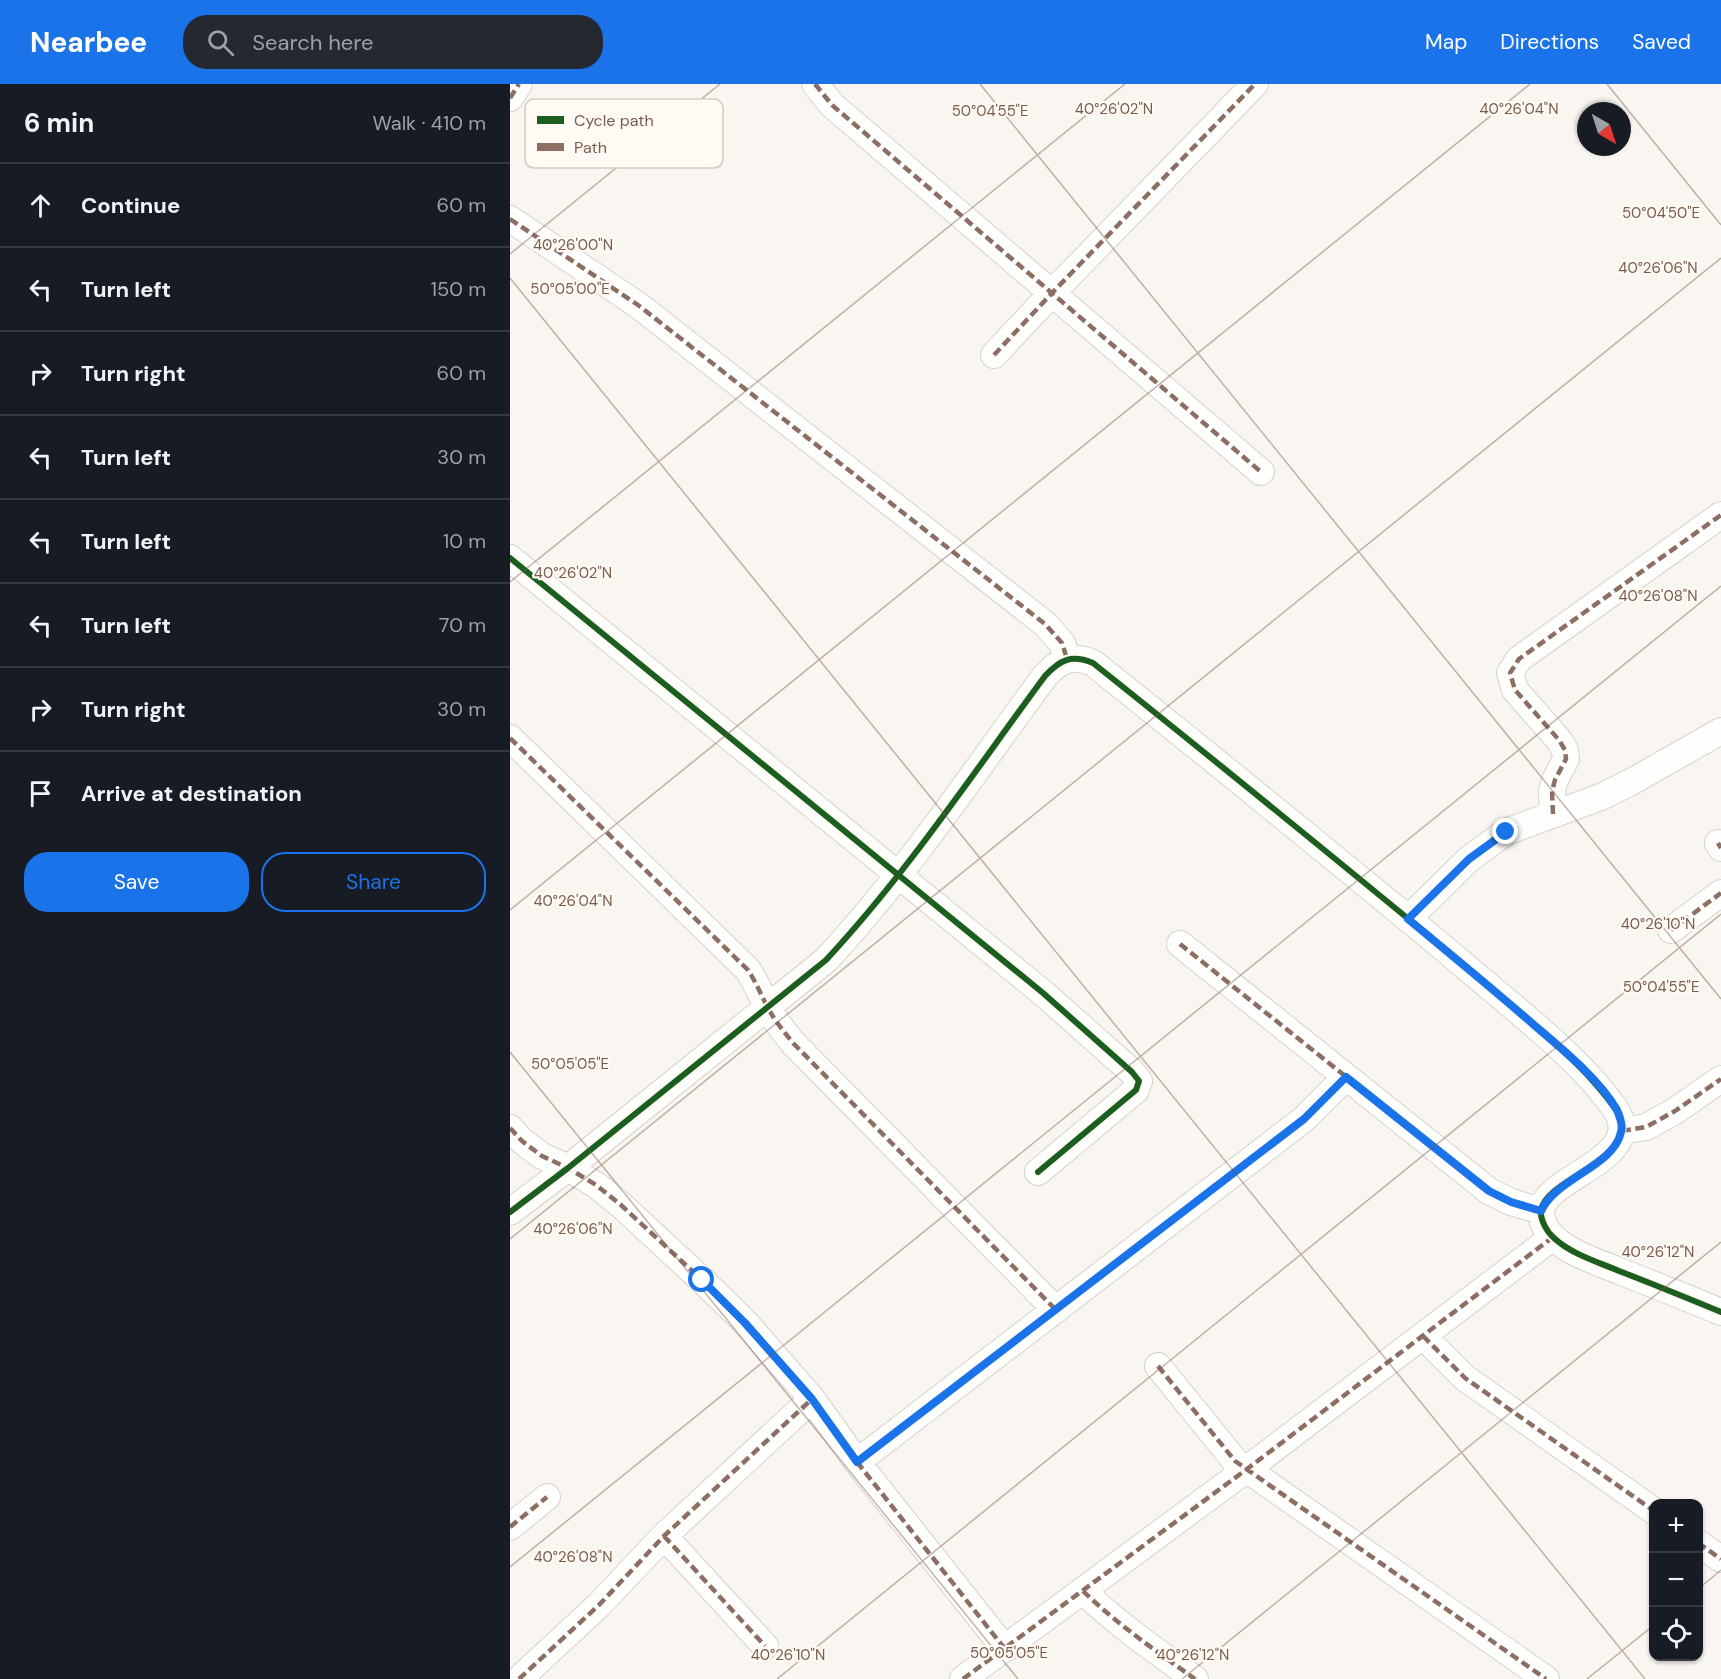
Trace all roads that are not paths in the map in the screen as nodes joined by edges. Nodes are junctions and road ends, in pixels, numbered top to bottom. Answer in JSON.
{"nodes":[{"id":1,"x":519,"y":84,"type":"edge"},
{"id":2,"x":815,"y":84,"type":"edge"},
{"id":3,"x":1255,"y":84,"type":"edge"},
{"id":4,"x":510,"y":98,"type":"edge"},
{"id":5,"x":510,"y":219,"type":"edge"},
{"id":6,"x":1052,"y":293,"type":"junction"},
{"id":7,"x":994,"y":355,"type":"dead end"},
{"id":8,"x":1261,"y":472,"type":"dead end"},
{"id":9,"x":1721,"y":515,"type":"edge"},
{"id":10,"x":510,"y":558,"type":"edge"},
{"id":11,"x":1067,"y":659,"type":"junction"},
{"id":12,"x":1721,"y":730,"type":"edge"},
{"id":13,"x":510,"y":738,"type":"edge"},
{"id":14,"x":1554,"y":814,"type":"junction"},
{"id":15,"x":899,"y":876,"type":"junction"},
{"id":16,"x":1721,"y":893,"type":"edge"},
{"id":17,"x":1408,"y":919,"type":"junction"},
{"id":18,"x":1671,"y":930,"type":"dead end"},
{"id":19,"x":1180,"y":944,"type":"dead end"},
{"id":20,"x":768,"y":1007,"type":"junction"},
{"id":21,"x":1346,"y":1077,"type":"junction"},
{"id":22,"x":1721,"y":1079,"type":"edge"},
{"id":23,"x":510,"y":1128,"type":"edge"},
{"id":24,"x":1622,"y":1131,"type":"junction"},
{"id":25,"x":568,"y":1168,"type":"junction"},
{"id":26,"x":1038,"y":1172,"type":"dead end"},
{"id":27,"x":1541,"y":1211,"type":"junction"},
{"id":28,"x":510,"y":1212,"type":"edge"},
{"id":29,"x":1553,"y":1238,"type":"junction"},
{"id":30,"x":1056,"y":1310,"type":"junction"},
{"id":31,"x":1721,"y":1312,"type":"edge"},
{"id":32,"x":1423,"y":1336,"type":"junction"},
{"id":33,"x":1158,"y":1366,"type":"dead end"},
{"id":34,"x":812,"y":1399,"type":"junction"},
{"id":35,"x":857,"y":1462,"type":"junction"},
{"id":36,"x":1247,"y":1469,"type":"junction"},
{"id":37,"x":547,"y":1497,"type":"dead end"},
{"id":38,"x":1649,"y":1508,"type":"edge"},
{"id":39,"x":510,"y":1527,"type":"edge"},
{"id":40,"x":664,"y":1536,"type":"junction"},
{"id":41,"x":1703,"y":1546,"type":"edge"},
{"id":42,"x":1721,"y":1559,"type":"edge"},
{"id":43,"x":1083,"y":1591,"type":"junction"},
{"id":44,"x":765,"y":1646,"type":"dead end"},
{"id":45,"x":1005,"y":1649,"type":"junction"},
{"id":46,"x":519,"y":1679,"type":"edge"},
{"id":47,"x":963,"y":1679,"type":"edge"},
{"id":48,"x":1194,"y":1679,"type":"edge"},
{"id":49,"x":1546,"y":1679,"type":"edge"}],
"edges":[{"from":1,"to":4,"type":"street"},
{"from":2,"to":6,"type":"street"},
{"from":3,"to":6,"type":"street"},
{"from":5,"to":11,"type":"street"},
{"from":6,"to":7,"type":"street"},
{"from":6,"to":8,"type":"street"},
{"from":9,"to":14,"type":"street"},
{"from":10,"to":15,"type":"street"},
{"from":11,"to":15,"type":"street"},
{"from":11,"to":17,"type":"street"},
{"from":12,"to":14,"type":"street"},
{"from":13,"to":20,"type":"street"},
{"from":14,"to":17,"type":"street"},
{"from":15,"to":20,"type":"street"},
{"from":15,"to":26,"type":"street"},
{"from":16,"to":18,"type":"street"},
{"from":17,"to":24,"type":"street"},
{"from":19,"to":21,"type":"street"},
{"from":20,"to":25,"type":"street"},
{"from":20,"to":30,"type":"street"},
{"from":21,"to":27,"type":"street"},
{"from":21,"to":30,"type":"street"},
{"from":22,"to":24,"type":"street"},
{"from":23,"to":25,"type":"street"},
{"from":24,"to":27,"type":"street"},
{"from":25,"to":28,"type":"street"},
{"from":25,"to":34,"type":"street"},
{"from":27,"to":29,"type":"street"},
{"from":29,"to":31,"type":"street"},
{"from":29,"to":32,"type":"street"},
{"from":30,"to":35,"type":"street"},
{"from":32,"to":36,"type":"street"},
{"from":32,"to":38,"type":"street"},
{"from":33,"to":36,"type":"street"},
{"from":34,"to":35,"type":"street"},
{"from":34,"to":40,"type":"street"},
{"from":35,"to":45,"type":"street"},
{"from":36,"to":43,"type":"street"},
{"from":36,"to":49,"type":"street"},
{"from":37,"to":39,"type":"street"},
{"from":40,"to":44,"type":"street"},
{"from":40,"to":46,"type":"street"},
{"from":41,"to":42,"type":"street"},
{"from":43,"to":45,"type":"street"},
{"from":43,"to":48,"type":"street"},
{"from":45,"to":47,"type":"street"}]}
